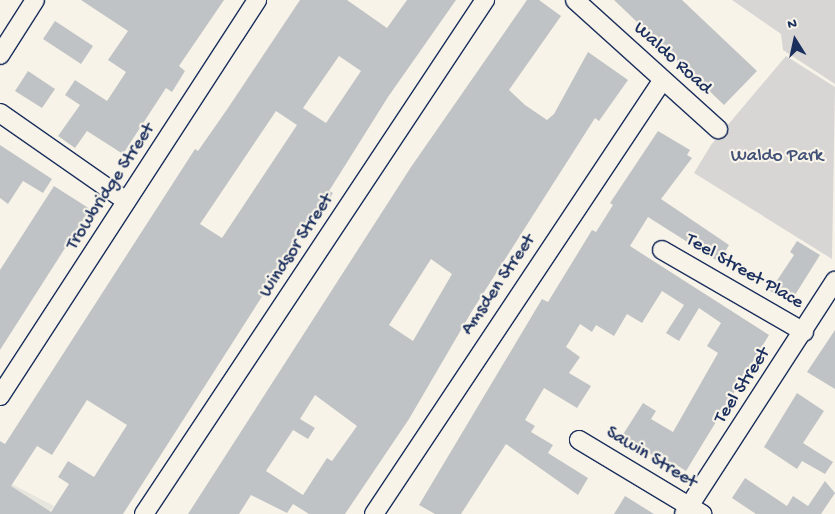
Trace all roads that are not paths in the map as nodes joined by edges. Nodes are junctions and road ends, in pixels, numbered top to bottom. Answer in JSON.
{"nodes":[{"id":1,"x":35,"y":0,"type":"edge"},
{"id":2,"x":257,"y":0,"type":"edge"},
{"id":3,"x":485,"y":0,"type":"edge"},
{"id":4,"x":575,"y":0,"type":"edge"},
{"id":5,"x":0,"y":55,"type":"edge"},
{"id":6,"x":662,"y":80,"type":"junction"},
{"id":7,"x":0,"y":113,"type":"edge"},
{"id":8,"x":718,"y":129,"type":"dead end"},
{"id":9,"x":126,"y":201,"type":"junction"},
{"id":10,"x":662,"y":250,"type":"dead end"},
{"id":11,"x":835,"y":281,"type":"edge"},
{"id":12,"x":804,"y":332,"type":"junction"},
{"id":13,"x":0,"y":396,"type":"edge"},
{"id":14,"x":579,"y":440,"type":"dead end"},
{"id":15,"x":692,"y":511,"type":"edge"},
{"id":16,"x":144,"y":514,"type":"edge"},
{"id":17,"x":374,"y":514,"type":"edge"}],
"edges":[{"from":1,"to":5,"type":"street"},
{"from":2,"to":9,"type":"street","name":"Trowbridge Street"},
{"from":3,"to":16,"type":"street","name":"Windsor Street"},
{"from":4,"to":6,"type":"street","name":"Waldo Road"},
{"from":6,"to":8,"type":"street","name":"Waldo Road"},
{"from":6,"to":17,"type":"street","name":"Amsden Street"},
{"from":7,"to":9,"type":"street"},
{"from":9,"to":13,"type":"street","name":"Trowbridge Street"},
{"from":10,"to":12,"type":"street","name":"Teel Street Place"},
{"from":11,"to":12,"type":"street","name":"Teel Street"},
{"from":12,"to":15,"type":"street","name":"Teel Street"},
{"from":14,"to":15,"type":"street","name":"Sawin Street"}]}
